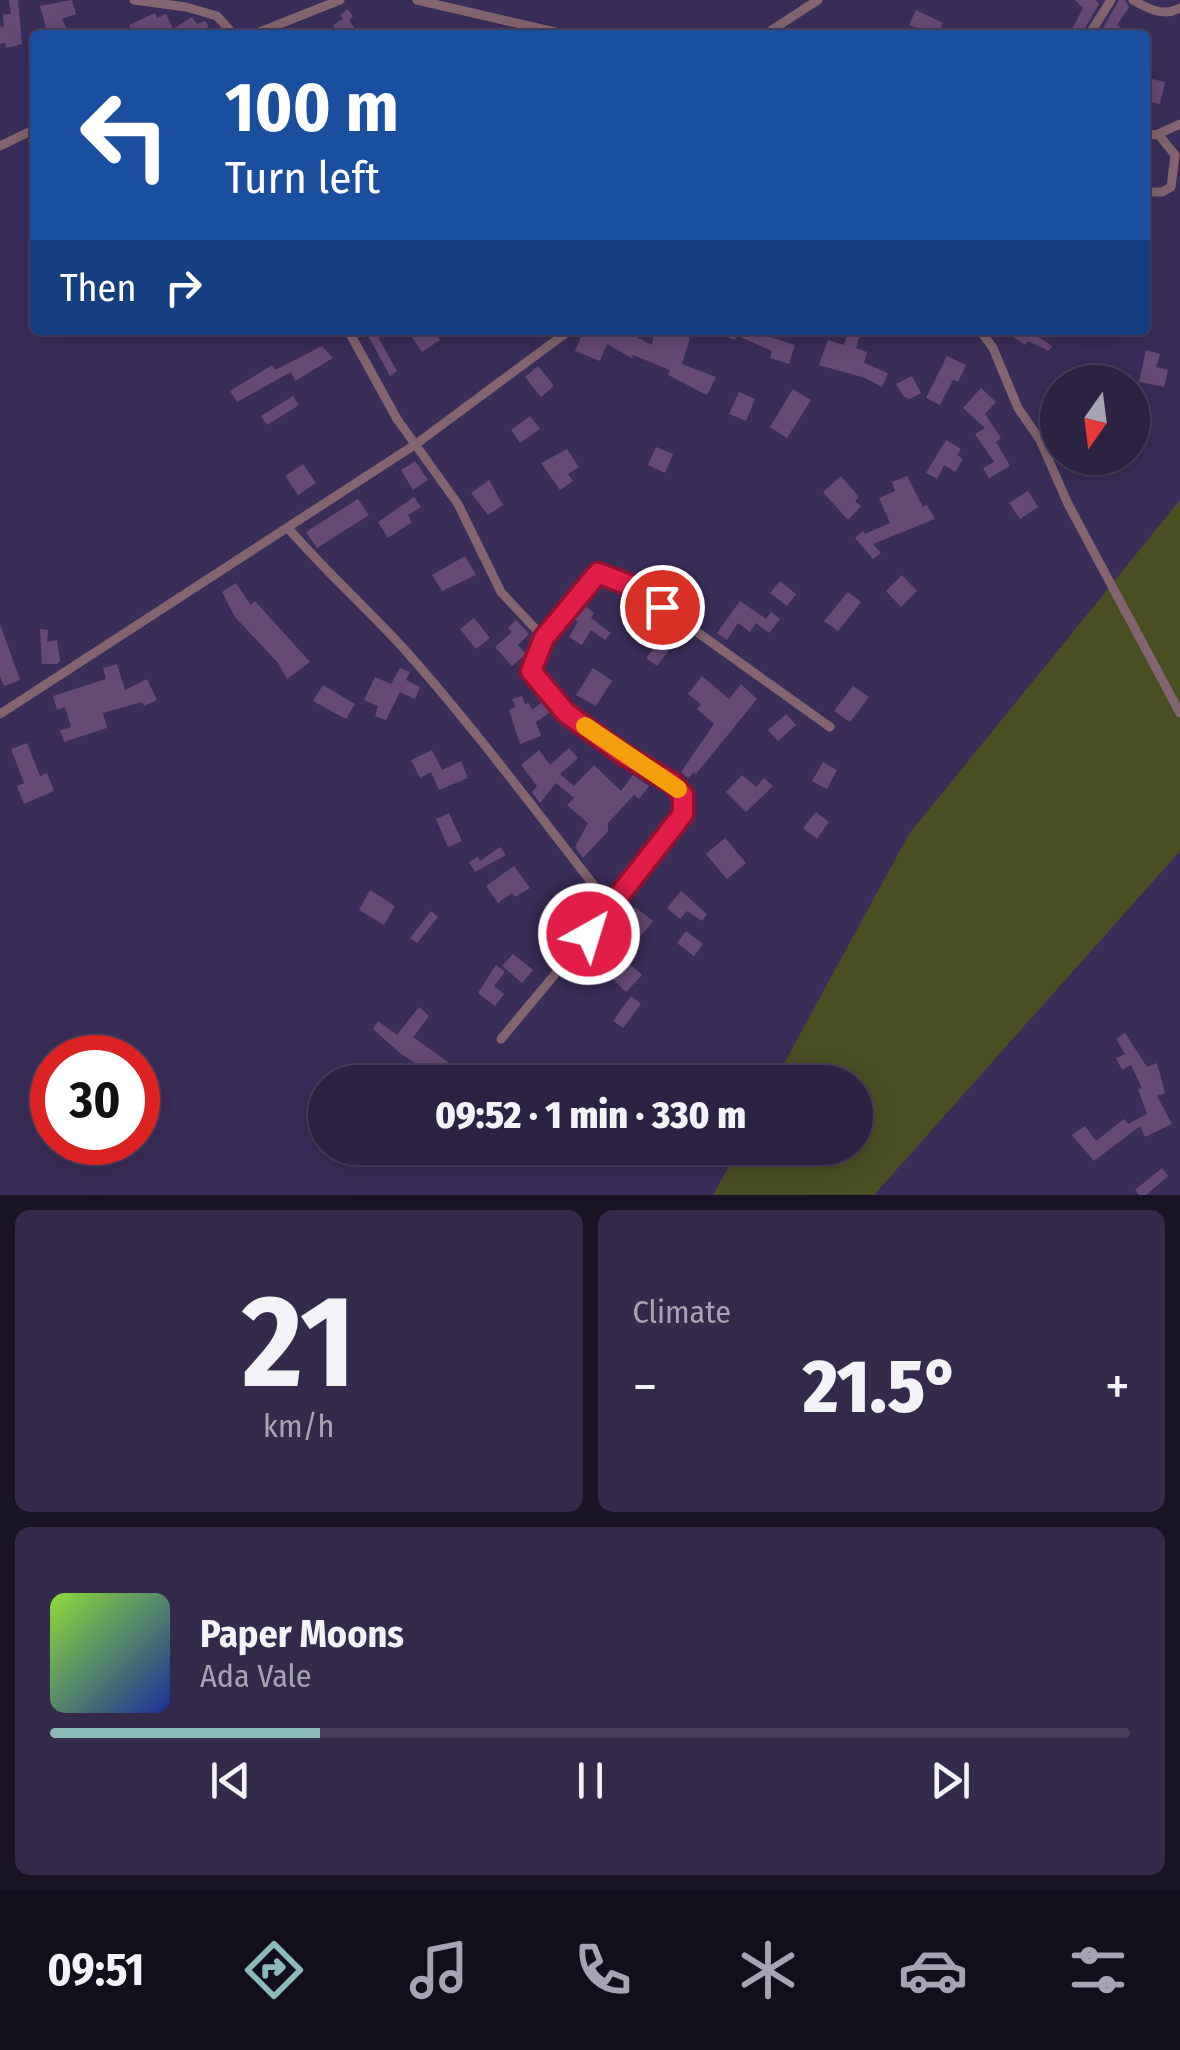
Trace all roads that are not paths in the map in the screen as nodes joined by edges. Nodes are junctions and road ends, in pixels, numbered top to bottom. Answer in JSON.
{"nodes":[{"id":1,"x":134,"y":0,"type":"edge"},
{"id":2,"x":340,"y":0,"type":"edge"},
{"id":3,"x":417,"y":0,"type":"edge"},
{"id":4,"x":818,"y":0,"type":"edge"},
{"id":5,"x":1111,"y":0,"type":"edge"},
{"id":6,"x":1133,"y":0,"type":"edge"},
{"id":7,"x":1179,"y":10,"type":"edge"},
{"id":8,"x":230,"y":30,"type":"edge"},
{"id":9,"x":265,"y":30,"type":"edge"},
{"id":10,"x":546,"y":30,"type":"edge"},
{"id":11,"x":772,"y":30,"type":"edge"},
{"id":12,"x":1092,"y":30,"type":"edge"},
{"id":13,"x":1180,"y":124,"type":"edge"},
{"id":14,"x":30,"y":131,"type":"edge"},
{"id":15,"x":1158,"y":134,"type":"junction"},
{"id":16,"x":1150,"y":135,"type":"edge"},
{"id":17,"x":0,"y":146,"type":"edge"},
{"id":18,"x":1150,"y":192,"type":"edge"},
{"id":19,"x":351,"y":335,"type":"edge"},
{"id":20,"x":563,"y":335,"type":"edge"},
{"id":21,"x":984,"y":335,"type":"edge"},
{"id":22,"x":416,"y":444,"type":"junction"},
{"id":23,"x":288,"y":528,"type":"junction"},
{"id":24,"x":544,"y":638,"type":"junction"},
{"id":25,"x":1180,"y":713,"type":"edge"},
{"id":26,"x":0,"y":714,"type":"edge"},
{"id":27,"x":830,"y":726,"type":"dead end"},
{"id":28,"x":611,"y":907,"type":"junction"},
{"id":29,"x":501,"y":1039,"type":"dead end"}],
"edges":[{"from":1,"to":8,"type":"street"},
{"from":2,"to":9,"type":"street"},
{"from":3,"to":10,"type":"street"},
{"from":4,"to":11,"type":"street"},
{"from":5,"to":12,"type":"street"},
{"from":6,"to":7,"type":"street"},
{"from":13,"to":15,"type":"street"},
{"from":14,"to":17,"type":"street"},
{"from":15,"to":16,"type":"street"},
{"from":15,"to":18,"type":"street"},
{"from":19,"to":22,"type":"street"},
{"from":20,"to":22,"type":"street"},
{"from":21,"to":25,"type":"street"},
{"from":22,"to":23,"type":"street"},
{"from":22,"to":24,"type":"street"},
{"from":23,"to":26,"type":"street"},
{"from":23,"to":28,"type":"street"},
{"from":24,"to":27,"type":"street"},
{"from":24,"to":28,"type":"street"},
{"from":28,"to":29,"type":"street"}]}
